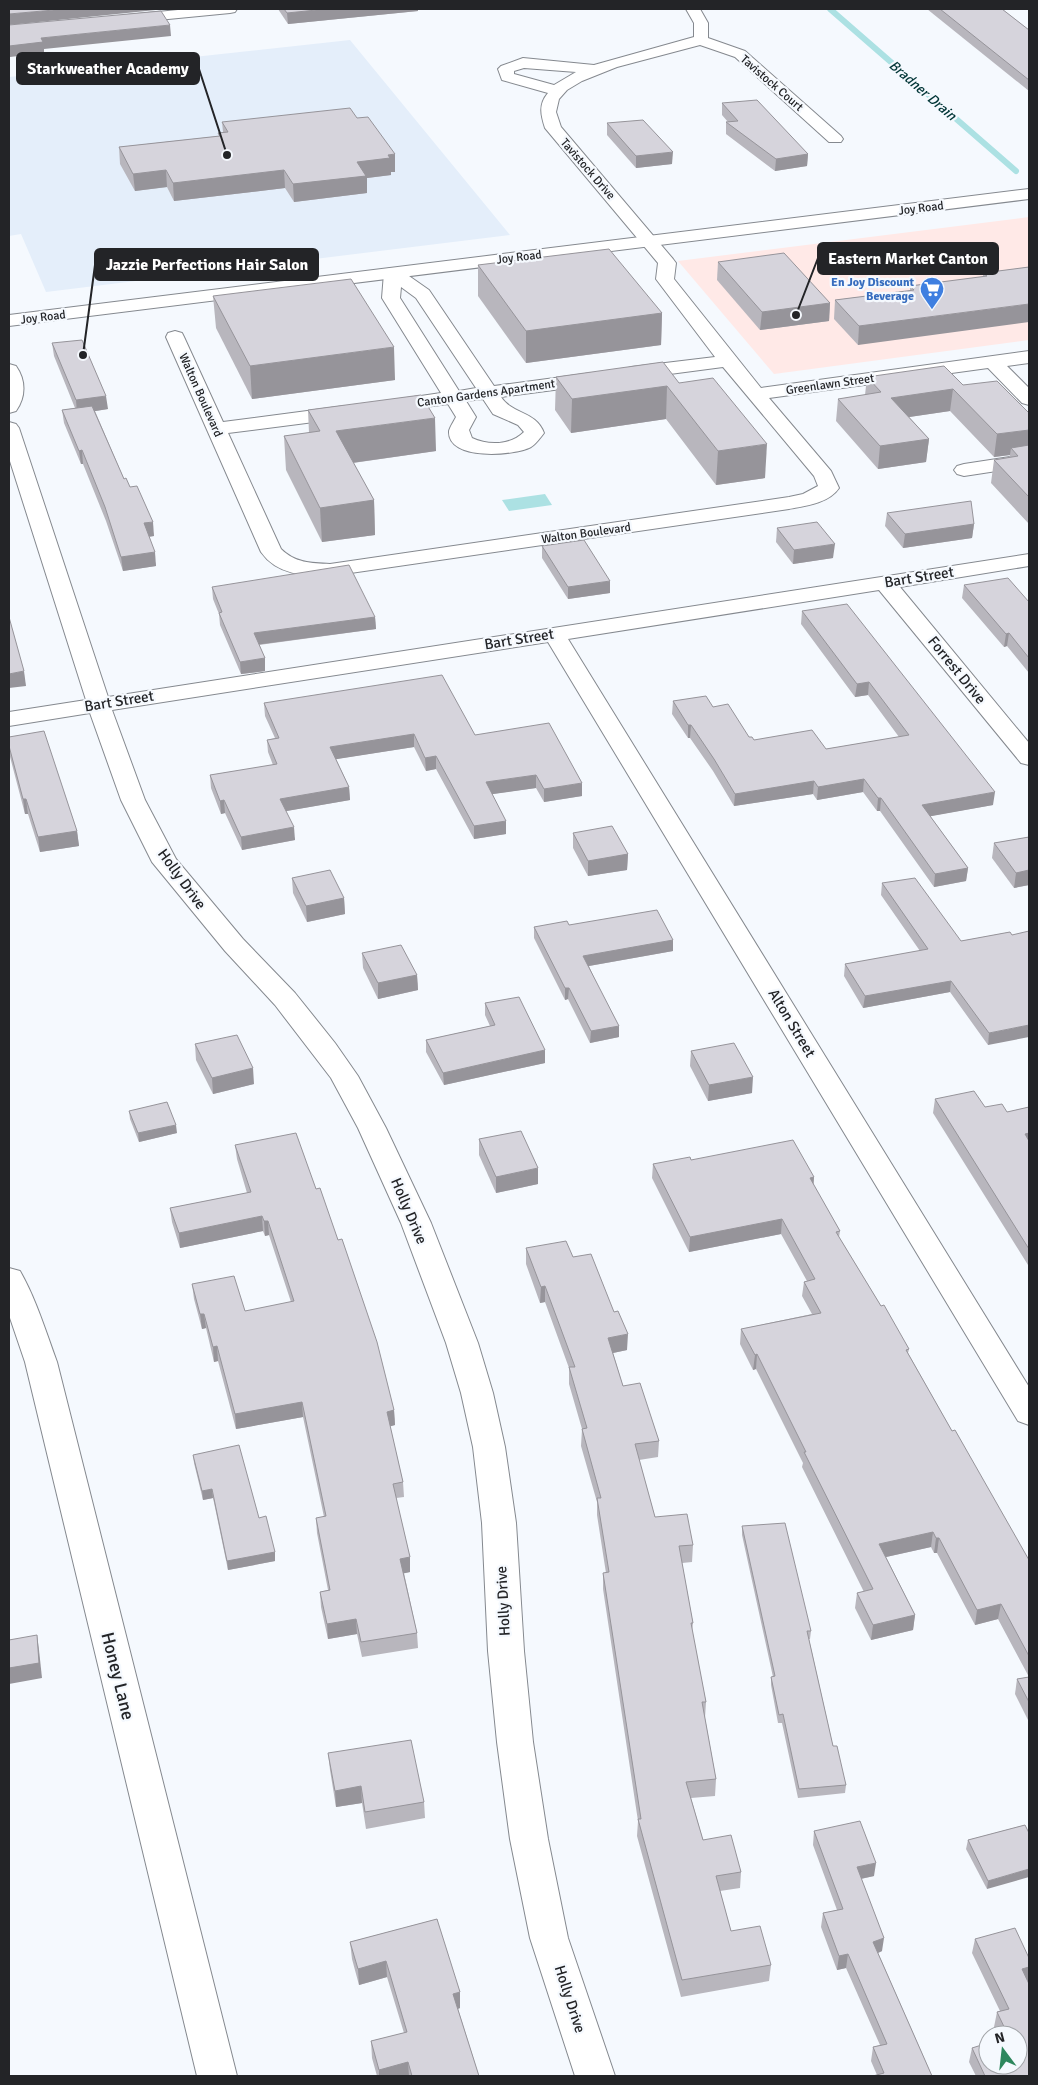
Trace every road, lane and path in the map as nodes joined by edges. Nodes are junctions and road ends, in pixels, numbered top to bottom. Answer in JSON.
{"nodes":[{"id":1,"x":230,"y":9,"type":"edge"},
{"id":2,"x":693,"y":9,"type":"edge"},
{"id":3,"x":197,"y":10,"type":"edge"},
{"id":4,"x":115,"y":20,"type":"edge"},
{"id":5,"x":701,"y":40,"type":"junction"},
{"id":6,"x":594,"y":70,"type":"junction"},
{"id":7,"x":557,"y":91,"type":"junction"},
{"id":8,"x":835,"y":139,"type":"dead end"},
{"id":9,"x":1029,"y":194,"type":"edge"},
{"id":10,"x":649,"y":241,"type":"junction"},
{"id":11,"x":393,"y":273,"type":"junction"},
{"id":12,"x":9,"y":321,"type":"edge"},
{"id":13,"x":450,"y":334,"type":"junction"},
{"id":14,"x":175,"y":337,"type":"dead end"},
{"id":15,"x":416,"y":338,"type":"junction"},
{"id":16,"x":1029,"y":357,"type":"edge"},
{"id":17,"x":728,"y":361,"type":"junction"},
{"id":18,"x":992,"y":362,"type":"junction"},
{"id":19,"x":9,"y":370,"type":"edge"},
{"id":20,"x":488,"y":392,"type":"junction"},
{"id":21,"x":756,"y":394,"type":"junction"},
{"id":22,"x":454,"y":397,"type":"junction"},
{"id":23,"x":1029,"y":399,"type":"edge"},
{"id":24,"x":9,"y":407,"type":"edge"},
{"id":25,"x":9,"y":428,"type":"edge"},
{"id":26,"x":216,"y":429,"type":"junction"},
{"id":27,"x":1029,"y":460,"type":"edge"},
{"id":28,"x":964,"y":470,"type":"dead end"},
{"id":29,"x":1029,"y":560,"type":"edge"},
{"id":30,"x":885,"y":583,"type":"junction"},
{"id":31,"x":554,"y":634,"type":"junction"},
{"id":32,"x":99,"y":705,"type":"junction"},
{"id":33,"x":9,"y":719,"type":"edge"},
{"id":34,"x":1029,"y":758,"type":"edge"},
{"id":35,"x":9,"y":1278,"type":"edge"},
{"id":36,"x":1029,"y":1413,"type":"edge"},
{"id":37,"x":216,"y":2076,"type":"edge"},
{"id":38,"x":595,"y":2076,"type":"edge"}],
"edges":[{"from":1,"to":3,"type":"street"},
{"from":2,"to":5,"type":"street"},
{"from":3,"to":4,"type":"street"},
{"from":5,"to":6,"type":"street"},
{"from":5,"to":8,"type":"street","name":"Tavistock Court"},
{"from":6,"to":7,"type":"street"},
{"from":6,"to":7,"type":"street"},
{"from":7,"to":10,"type":"street","name":"Tavistock Drive"},
{"from":9,"to":10,"type":"street","name":"Joy Road"},
{"from":10,"to":11,"type":"street","name":"Joy Road"},
{"from":10,"to":17,"type":"street","name":"Walton Boulevard"},
{"from":11,"to":12,"type":"street","name":"Joy Road"},
{"from":11,"to":13,"type":"street"},
{"from":11,"to":15,"type":"street"},
{"from":13,"to":15,"type":"street"},
{"from":13,"to":20,"type":"street"},
{"from":14,"to":26,"type":"street","name":"Walton Boulevard"},
{"from":15,"to":22,"type":"street"},
{"from":16,"to":18,"type":"street","name":"Greenlawn Street"},
{"from":17,"to":20,"type":"street","name":"Canton Gardens Apartment"},
{"from":17,"to":21,"type":"street","name":"Walton Boulevard"},
{"from":18,"to":21,"type":"street","name":"Greenlawn Street"},
{"from":18,"to":23,"type":"street"},
{"from":19,"to":24,"type":"street"},
{"from":20,"to":22,"type":"street","name":"Canton Gardens Apartment"},
{"from":20,"to":22,"type":"street"},
{"from":21,"to":26,"type":"street","name":"Walton Boulevard"},
{"from":22,"to":26,"type":"street","name":"Canton Gardens Apartment"},
{"from":25,"to":32,"type":"street","name":"Holly Drive"},
{"from":27,"to":28,"type":"street"},
{"from":29,"to":30,"type":"street","name":"Bart Street"},
{"from":30,"to":31,"type":"street","name":"Bart Street"},
{"from":30,"to":34,"type":"street","name":"Forrest Drive"},
{"from":31,"to":32,"type":"street","name":"Bart Street"},
{"from":31,"to":36,"type":"street","name":"Alton Street"},
{"from":32,"to":33,"type":"street","name":"Bart Street"},
{"from":32,"to":38,"type":"street","name":"Holly Drive"},
{"from":35,"to":37,"type":"street","name":"Honey Lane"}]}
